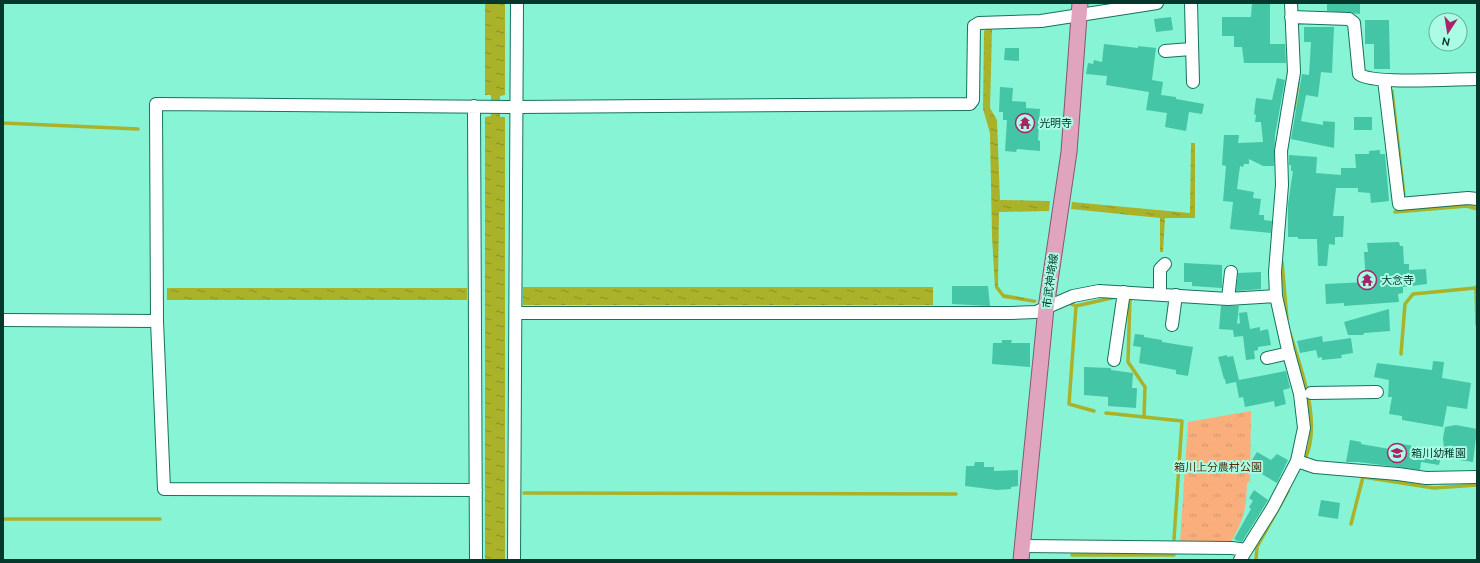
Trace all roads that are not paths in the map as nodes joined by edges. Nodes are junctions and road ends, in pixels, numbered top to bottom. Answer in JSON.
{"nodes":[{"id":1,"x":517,"y":3,"type":"edge"},
{"id":2,"x":1157,"y":3,"type":"edge"},
{"id":3,"x":1191,"y":3,"type":"edge"},
{"id":4,"x":1291,"y":3,"type":"edge"},
{"id":5,"x":1079,"y":9,"type":"edge"},
{"id":6,"x":1296,"y":17,"type":"junction"},
{"id":7,"x":1191,"y":50,"type":"junction"},
{"id":8,"x":1165,"y":51,"type":"dead end"},
{"id":9,"x":1477,"y":79,"type":"edge"},
{"id":10,"x":1384,"y":80,"type":"junction"},
{"id":11,"x":1193,"y":82,"type":"dead end"},
{"id":12,"x":474,"y":106,"type":"junction"},
{"id":13,"x":516,"y":107,"type":"junction"},
{"id":14,"x":1477,"y":200,"type":"edge"},
{"id":15,"x":1166,"y":264,"type":"dead end"},
{"id":16,"x":1231,"y":272,"type":"dead end"},
{"id":17,"x":1124,"y":292,"type":"junction"},
{"id":18,"x":1160,"y":294,"type":"junction"},
{"id":19,"x":1176,"y":295,"type":"junction"},
{"id":20,"x":1276,"y":296,"type":"junction"},
{"id":21,"x":1228,"y":298,"type":"junction"},
{"id":22,"x":1046,"y":308,"type":"junction"},
{"id":23,"x":516,"y":313,"type":"junction"},
{"id":24,"x":3,"y":320,"type":"edge"},
{"id":25,"x":156,"y":321,"type":"junction"},
{"id":26,"x":1172,"y":325,"type":"dead end"},
{"id":27,"x":1289,"y":353,"type":"junction"},
{"id":28,"x":1267,"y":358,"type":"dead end"},
{"id":29,"x":1114,"y":360,"type":"dead end"},
{"id":30,"x":1377,"y":392,"type":"dead end"},
{"id":31,"x":1311,"y":393,"type":"dead end"},
{"id":32,"x":1301,"y":463,"type":"junction"},
{"id":33,"x":1477,"y":477,"type":"edge"},
{"id":34,"x":476,"y":490,"type":"junction"},
{"id":35,"x":1022,"y":553,"type":"edge"},
{"id":36,"x":1243,"y":557,"type":"edge"},
{"id":37,"x":476,"y":560,"type":"edge"},
{"id":38,"x":514,"y":560,"type":"edge"}],
"edges":[{"from":1,"to":13,"type":"street"},
{"from":2,"to":5,"type":"street"},
{"from":3,"to":7,"type":"street"},
{"from":4,"to":6,"type":"street"},
{"from":5,"to":13,"type":"street"},
{"from":5,"to":22,"type":"main road","name":"市武神埼線"},
{"from":6,"to":10,"type":"street"},
{"from":6,"to":20,"type":"street"},
{"from":7,"to":8,"type":"street"},
{"from":7,"to":11,"type":"street"},
{"from":9,"to":10,"type":"street"},
{"from":10,"to":14,"type":"street"},
{"from":12,"to":13,"type":"street"},
{"from":12,"to":25,"type":"street"},
{"from":12,"to":34,"type":"street"},
{"from":13,"to":23,"type":"street"},
{"from":15,"to":18,"type":"street"},
{"from":16,"to":21,"type":"street"},
{"from":17,"to":18,"type":"street"},
{"from":17,"to":22,"type":"street"},
{"from":17,"to":29,"type":"street"},
{"from":18,"to":19,"type":"street"},
{"from":19,"to":21,"type":"street"},
{"from":19,"to":26,"type":"street"},
{"from":20,"to":21,"type":"street"},
{"from":20,"to":27,"type":"street"},
{"from":22,"to":23,"type":"street"},
{"from":22,"to":35,"type":"main road","name":"市武神埼線"},
{"from":23,"to":38,"type":"street"},
{"from":24,"to":25,"type":"street"},
{"from":25,"to":34,"type":"street"},
{"from":27,"to":28,"type":"street"},
{"from":27,"to":32,"type":"street"},
{"from":30,"to":31,"type":"street"},
{"from":32,"to":33,"type":"street"},
{"from":32,"to":36,"type":"street"},
{"from":34,"to":37,"type":"street"},
{"from":35,"to":36,"type":"street"}]}
